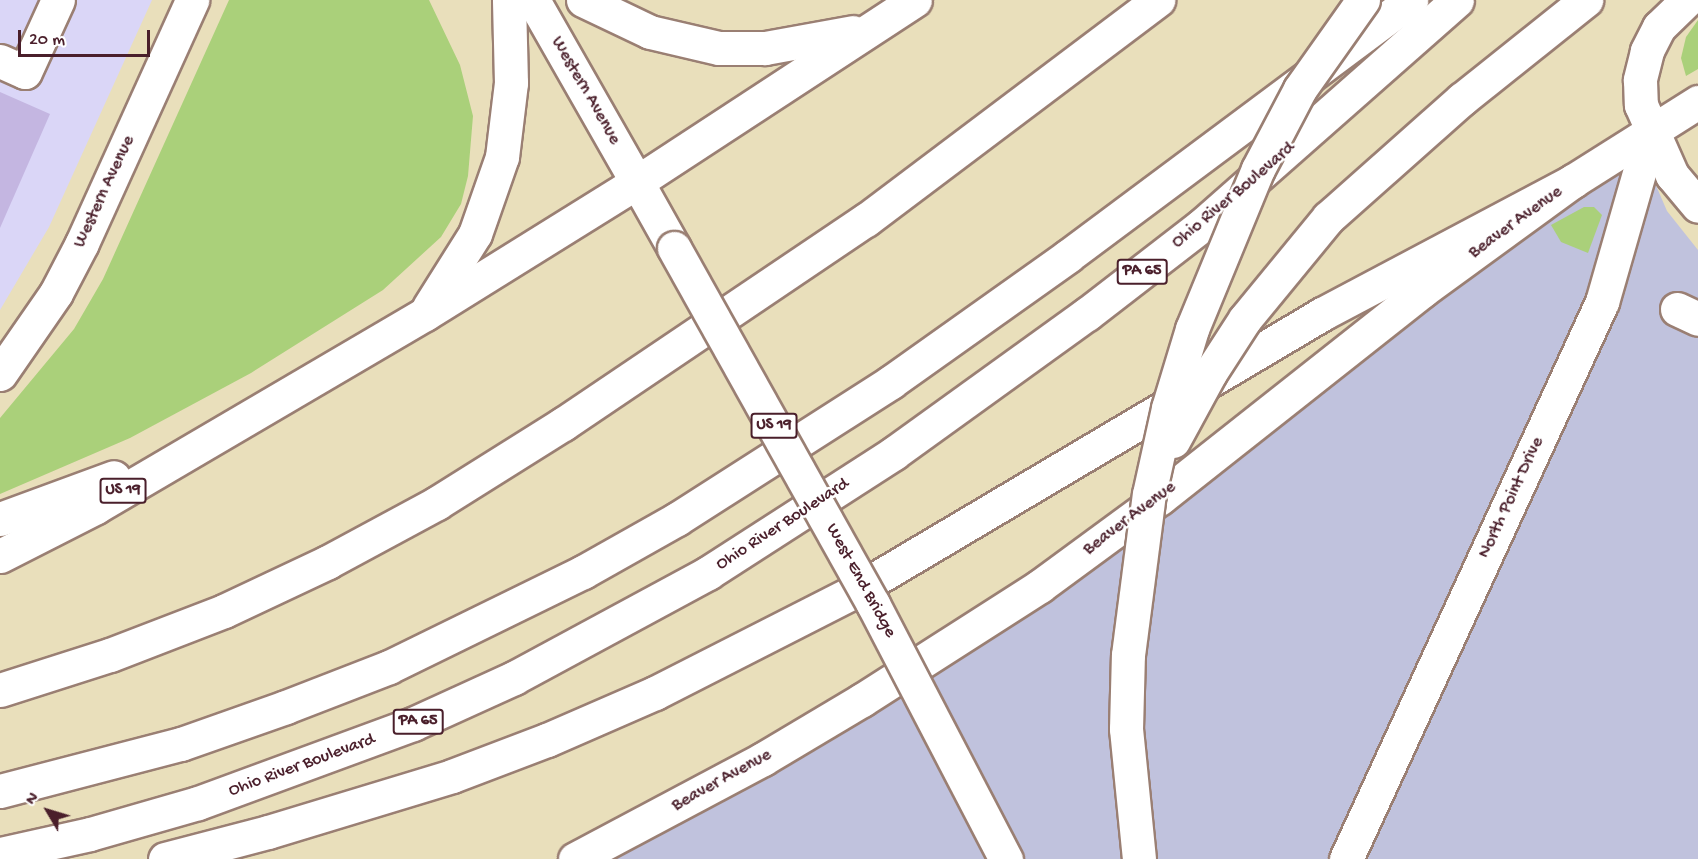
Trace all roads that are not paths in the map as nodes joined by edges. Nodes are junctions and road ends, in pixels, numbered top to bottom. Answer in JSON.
{"nodes":[{"id":1,"x":58,"y":0,"type":"edge"},
{"id":2,"x":192,"y":0,"type":"edge"},
{"id":3,"x":509,"y":0,"type":"edge"},
{"id":4,"x":533,"y":0,"type":"edge"},
{"id":5,"x":583,"y":0,"type":"edge"},
{"id":6,"x":915,"y":0,"type":"edge"},
{"id":7,"x":1158,"y":0,"type":"edge"},
{"id":8,"x":1363,"y":0,"type":"edge"},
{"id":9,"x":1411,"y":0,"type":"edge"},
{"id":10,"x":1456,"y":0,"type":"edge"},
{"id":11,"x":1587,"y":0,"type":"edge"},
{"id":12,"x":1687,"y":0,"type":"edge"},
{"id":13,"x":875,"y":27,"type":"junction"},
{"id":14,"x":0,"y":61,"type":"edge"},
{"id":15,"x":1698,"y":102,"type":"edge"},
{"id":16,"x":1652,"y":128,"type":"junction"},
{"id":17,"x":638,"y":182,"type":"junction"},
{"id":18,"x":1574,"y":182,"type":"junction"},
{"id":19,"x":1698,"y":206,"type":"edge"},
{"id":20,"x":425,"y":314,"type":"junction"},
{"id":21,"x":0,"y":374,"type":"edge"},
{"id":22,"x":242,"y":421,"type":"junction"},
{"id":23,"x":1149,"y":494,"type":"junction"},
{"id":24,"x":0,"y":519,"type":"edge"},
{"id":25,"x":0,"y":556,"type":"edge"},
{"id":26,"x":0,"y":690,"type":"edge"},
{"id":27,"x":0,"y":790,"type":"edge"},
{"id":28,"x":0,"y":854,"type":"edge"},
{"id":29,"x":165,"y":859,"type":"edge"},
{"id":30,"x":575,"y":859,"type":"edge"},
{"id":31,"x":1006,"y":859,"type":"edge"},
{"id":32,"x":1139,"y":859,"type":"edge"},
{"id":33,"x":1346,"y":859,"type":"edge"}],
"edges":[{"from":1,"to":14,"type":"main road"},
{"from":2,"to":21,"type":"main road","name":"Western Avenue"},
{"from":3,"to":20,"type":"main road"},
{"from":4,"to":17,"type":"main road","name":"Western Avenue"},
{"from":5,"to":13,"type":"main road"},
{"from":6,"to":13,"type":"main road"},
{"from":7,"to":26,"type":"main road"},
{"from":8,"to":23,"type":"main road","bridge":true},
{"from":9,"to":27,"type":"main road"},
{"from":10,"to":28,"type":"main road","name":"Ohio River Boulevard","number":"PA 65"},
{"from":11,"to":23,"type":"main road","bridge":true},
{"from":12,"to":16,"type":"main road"},
{"from":13,"to":17,"type":"main road"},
{"from":15,"to":16,"type":"main road","name":"Beaver Avenue"},
{"from":16,"to":18,"type":"main road","name":"Beaver Avenue"},
{"from":16,"to":19,"type":"main road"},
{"from":16,"to":33,"type":"main road","name":"North Point Drive"},
{"from":17,"to":20,"type":"main road","number":"US 19"},
{"from":17,"to":31,"type":"main road","name":"West End Bridge","number":"US 19","bridge":true},
{"from":18,"to":29,"type":"main road"},
{"from":18,"to":30,"type":"main road","name":"Beaver Avenue"},
{"from":20,"to":22,"type":"main road","number":"US 19"},
{"from":22,"to":24,"type":"main road"},
{"from":22,"to":25,"type":"main road","number":"US 19"},
{"from":23,"to":32,"type":"main road","bridge":true}]}
